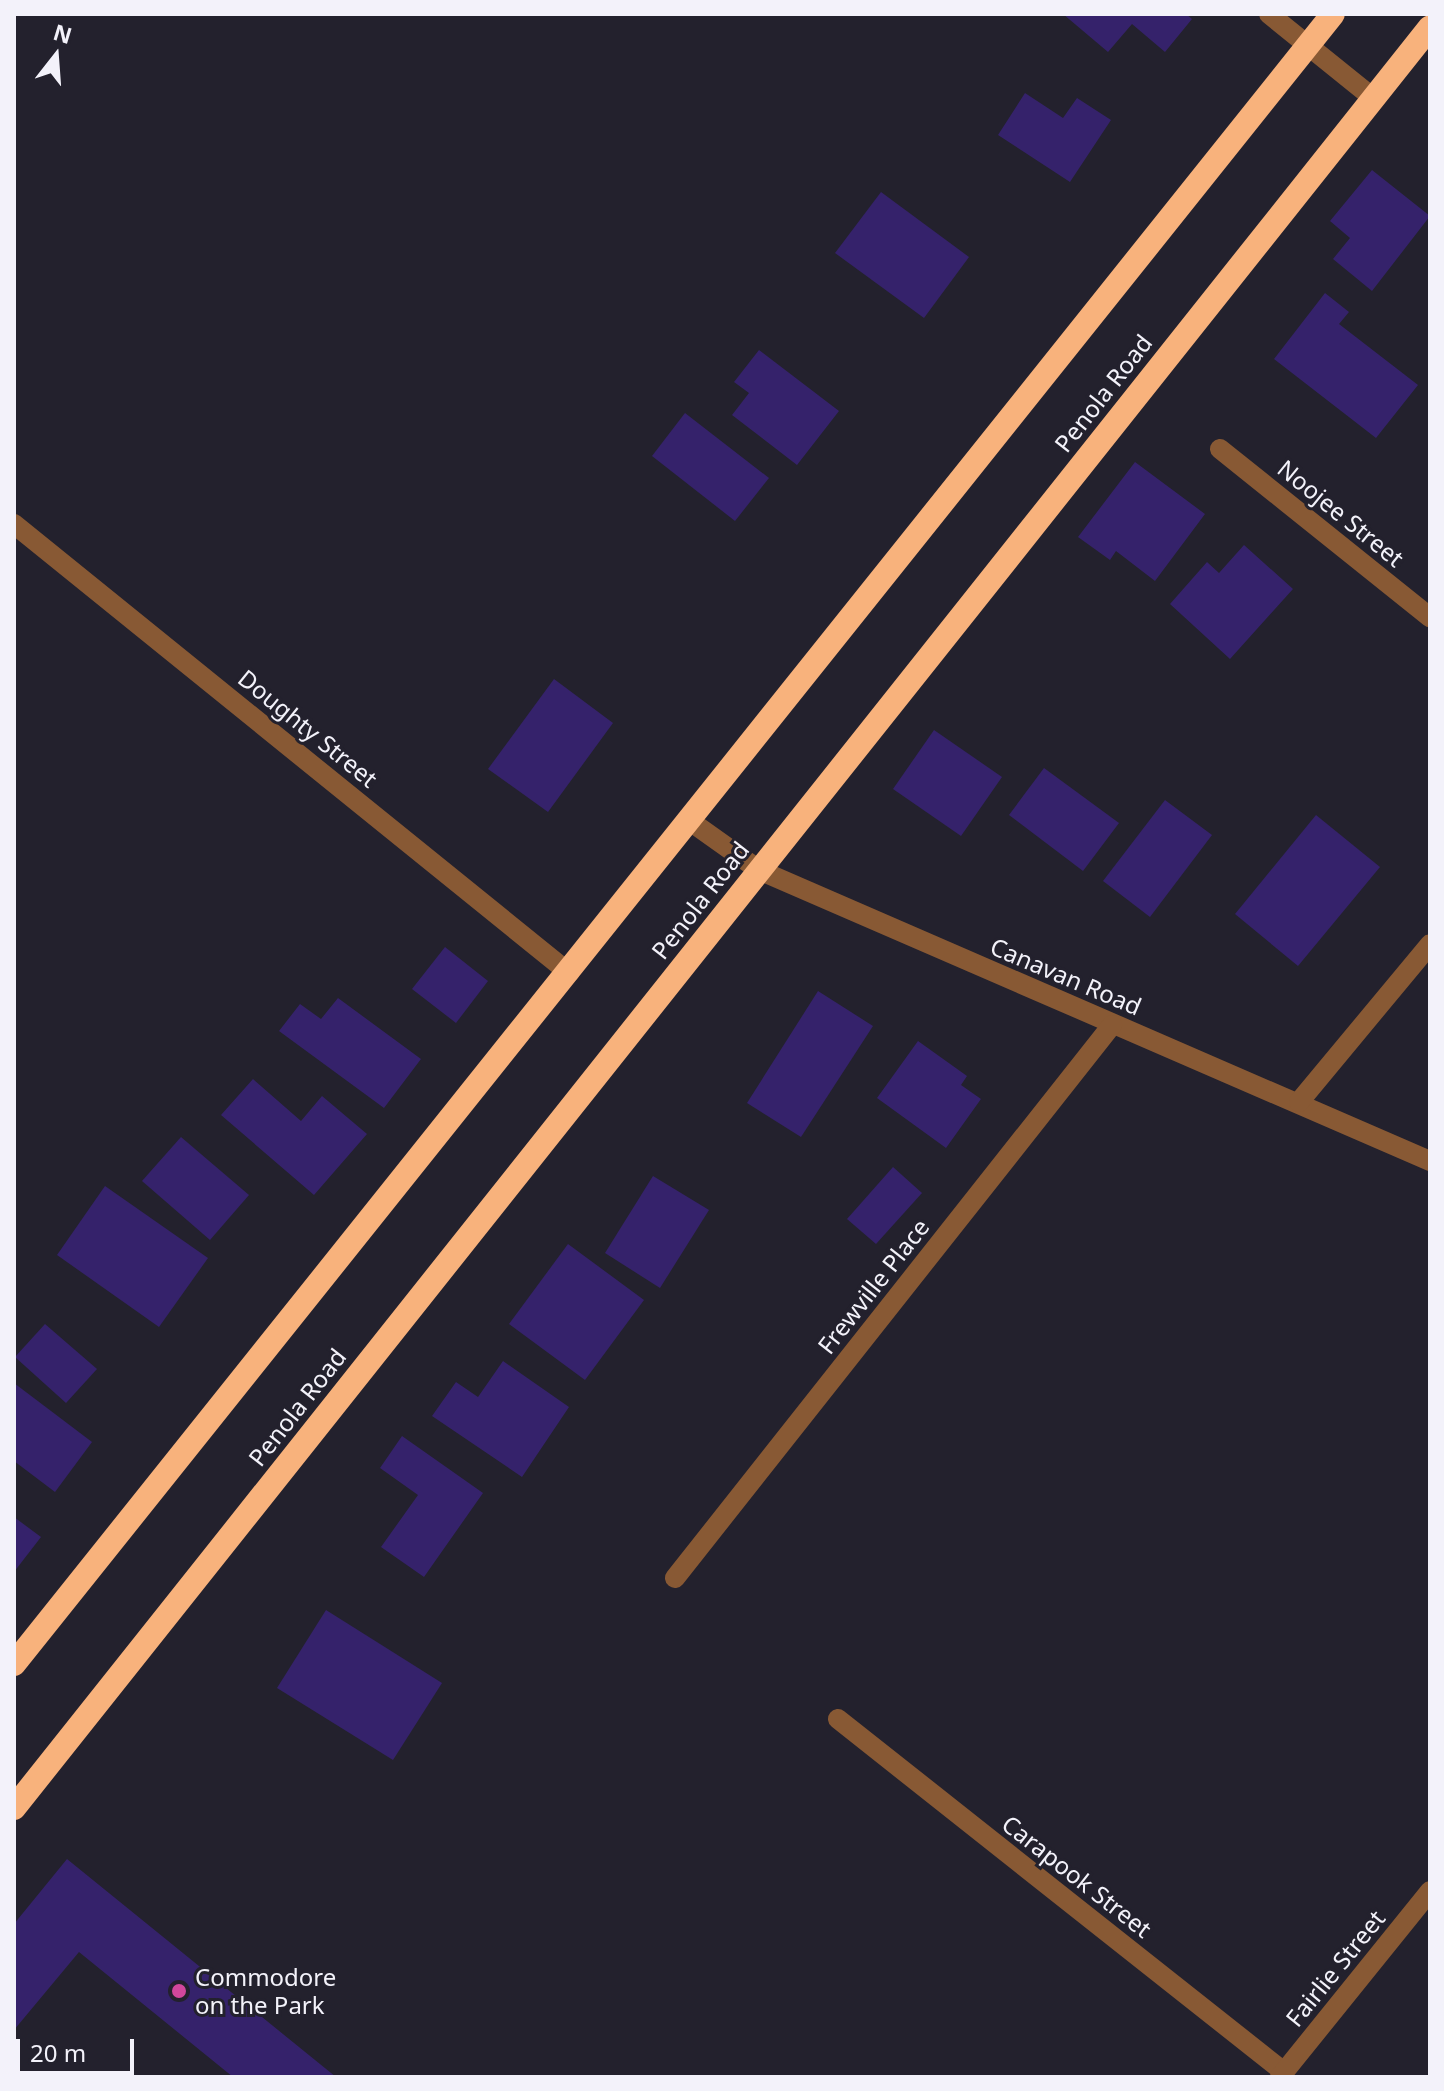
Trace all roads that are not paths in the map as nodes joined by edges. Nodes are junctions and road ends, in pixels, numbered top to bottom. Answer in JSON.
{"nodes":[{"id":1,"x":1269,"y":14,"type":"edge"},
{"id":2,"x":1333,"y":14,"type":"edge"},
{"id":3,"x":1430,"y":27,"type":"edge"},
{"id":4,"x":1307,"y":45,"type":"junction"},
{"id":5,"x":1373,"y":98,"type":"junction"},
{"id":6,"x":1220,"y":449,"type":"dead end"},
{"id":7,"x":14,"y":524,"type":"edge"},
{"id":8,"x":1430,"y":617,"type":"edge"},
{"id":9,"x":690,"y":821,"type":"junction"},
{"id":10,"x":759,"y":870,"type":"junction"},
{"id":11,"x":1430,"y":944,"type":"edge"},
{"id":12,"x":569,"y":973,"type":"junction"},
{"id":13,"x":1112,"y":1025,"type":"junction"},
{"id":14,"x":1299,"y":1102,"type":"junction"},
{"id":15,"x":1430,"y":1161,"type":"edge"},
{"id":16,"x":675,"y":1578,"type":"dead end"},
{"id":17,"x":14,"y":1664,"type":"edge"},
{"id":18,"x":838,"y":1719,"type":"dead end"},
{"id":19,"x":14,"y":1808,"type":"edge"},
{"id":20,"x":1430,"y":1891,"type":"edge"},
{"id":21,"x":1282,"y":2075,"type":"edge"}],
"edges":[{"from":1,"to":4,"type":"street"},
{"from":2,"to":4,"type":"highway"},
{"from":3,"to":5,"type":"highway","name":"Penola Road"},
{"from":4,"to":5,"type":"street"},
{"from":4,"to":9,"type":"highway"},
{"from":5,"to":10,"type":"highway","name":"Penola Road"},
{"from":6,"to":8,"type":"street","name":"Noojee Street"},
{"from":7,"to":12,"type":"street","name":"Doughty Street"},
{"from":9,"to":10,"type":"street","name":"Canavan Road"},
{"from":9,"to":12,"type":"highway"},
{"from":10,"to":13,"type":"street","name":"Canavan Road"},
{"from":10,"to":19,"type":"highway","name":"Penola Road"},
{"from":11,"to":14,"type":"street"},
{"from":12,"to":17,"type":"highway"},
{"from":13,"to":14,"type":"street","name":"Canavan Road"},
{"from":13,"to":16,"type":"street","name":"Frewville Place"},
{"from":14,"to":15,"type":"street","name":"Canavan Road"},
{"from":18,"to":21,"type":"street","name":"Carapook Street"},
{"from":20,"to":21,"type":"street","name":"Fairlie Street"}]}
